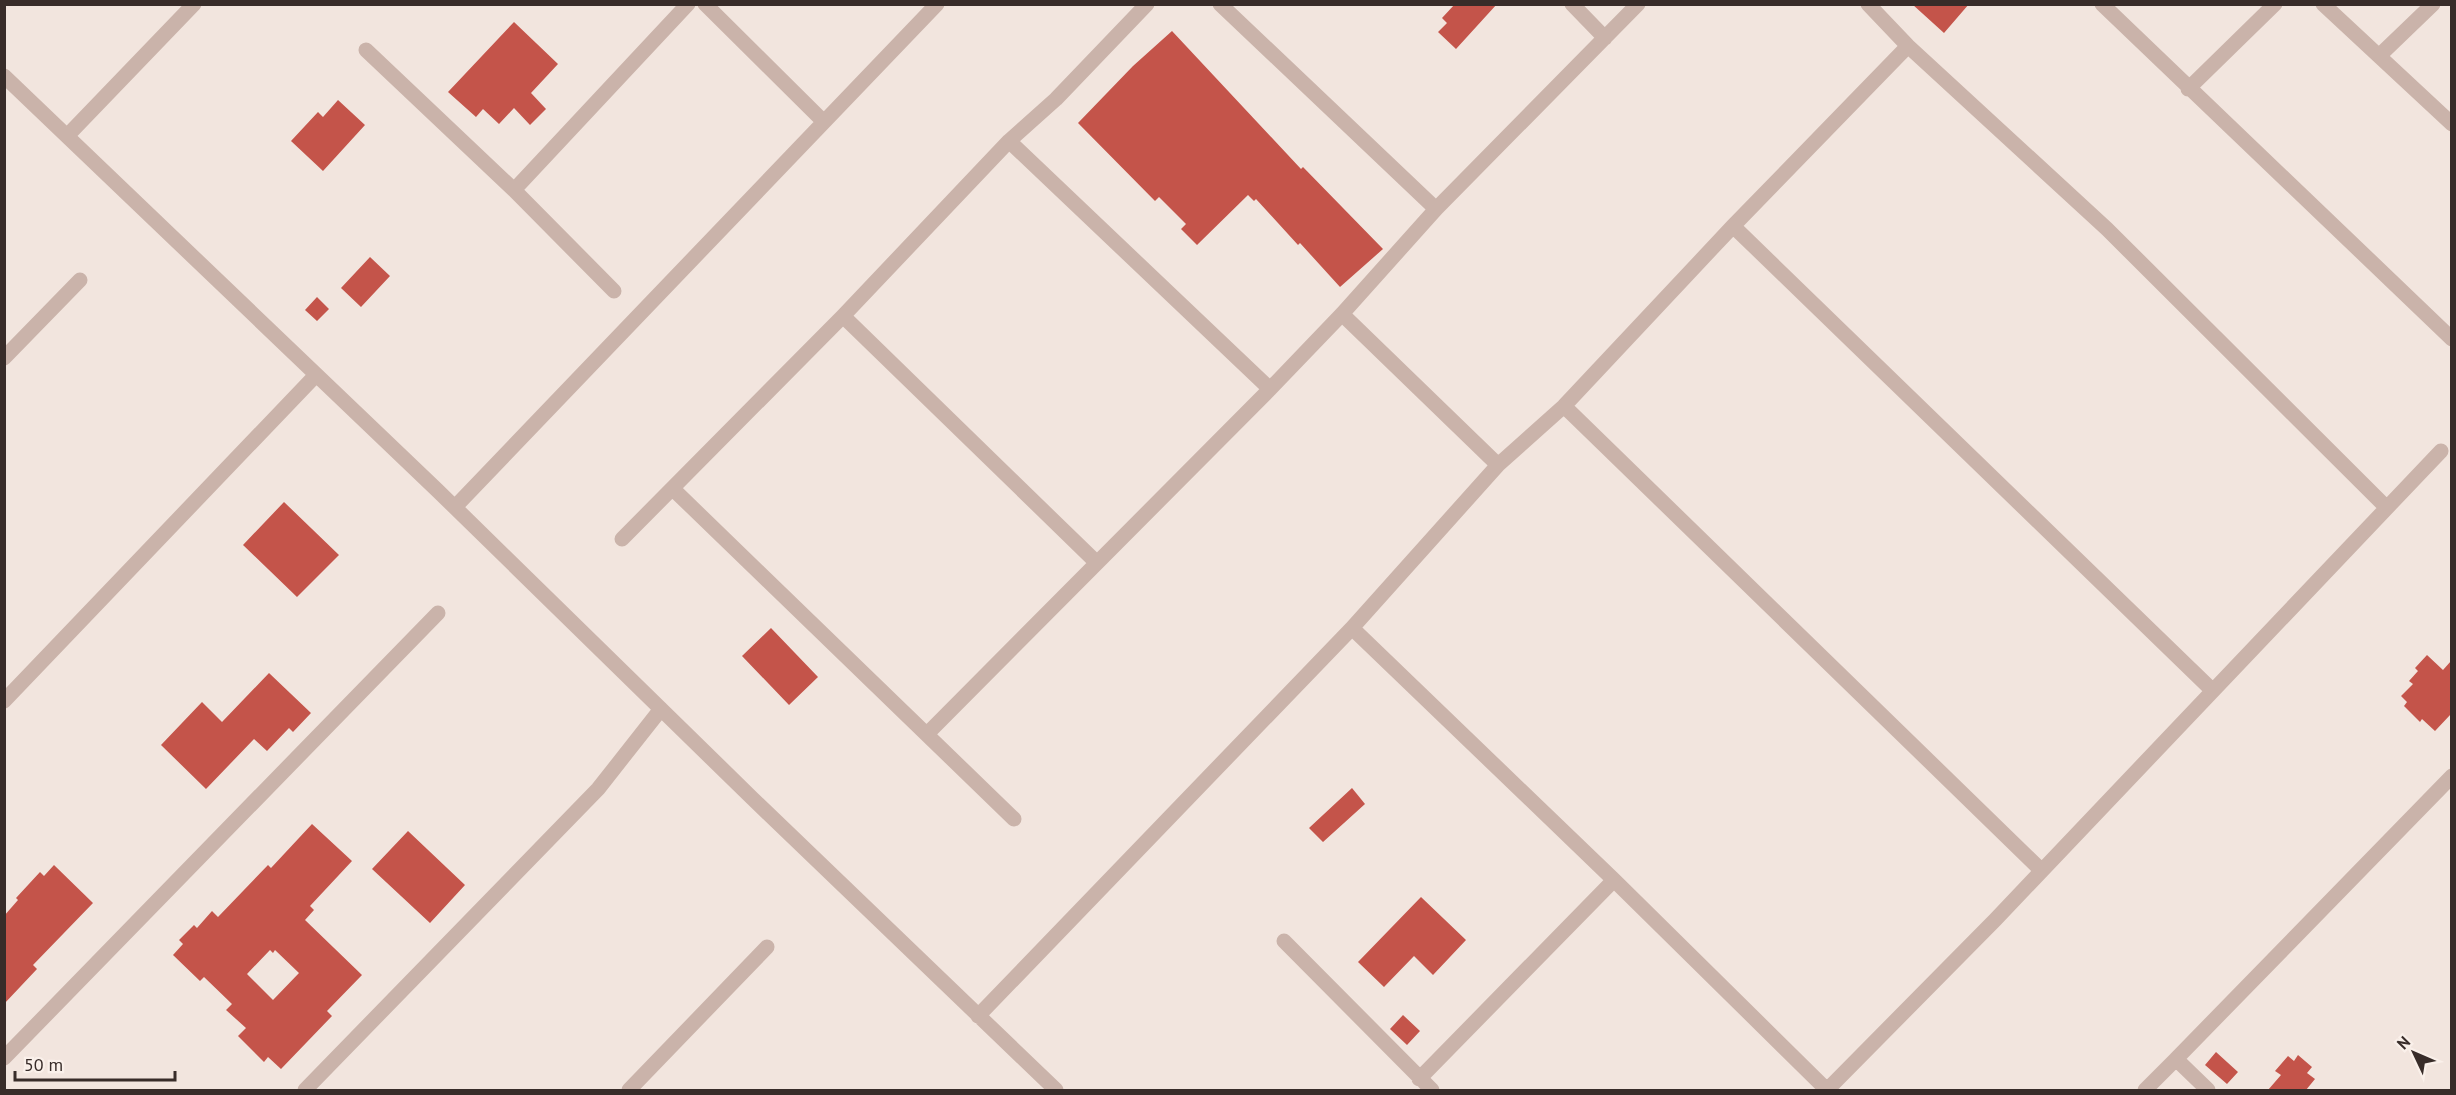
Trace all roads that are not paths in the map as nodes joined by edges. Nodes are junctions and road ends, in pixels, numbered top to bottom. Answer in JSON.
{"nodes":[{"id":1,"x":688,"y":4,"type":"edge"},
{"id":2,"x":705,"y":4,"type":"edge"},
{"id":3,"x":937,"y":4,"type":"edge"},
{"id":4,"x":1148,"y":4,"type":"edge"},
{"id":5,"x":1220,"y":4,"type":"edge"},
{"id":6,"x":1572,"y":4,"type":"edge"},
{"id":7,"x":1638,"y":4,"type":"edge"},
{"id":8,"x":1868,"y":4,"type":"edge"},
{"id":9,"x":2103,"y":4,"type":"edge"},
{"id":10,"x":2275,"y":4,"type":"edge"},
{"id":11,"x":2323,"y":4,"type":"edge"},
{"id":12,"x":2433,"y":4,"type":"edge"},
{"id":13,"x":185,"y":7,"type":"edge"},
{"id":14,"x":1605,"y":38,"type":"junction"},
{"id":15,"x":1908,"y":45,"type":"junction"},
{"id":16,"x":366,"y":50,"type":"dead end"},
{"id":17,"x":2380,"y":55,"type":"junction"},
{"id":18,"x":4,"y":76,"type":"edge"},
{"id":19,"x":2188,"y":89,"type":"junction"},
{"id":20,"x":824,"y":122,"type":"junction"},
{"id":21,"x":2451,"y":124,"type":"edge"},
{"id":22,"x":67,"y":136,"type":"junction"},
{"id":23,"x":1009,"y":141,"type":"junction"},
{"id":24,"x":514,"y":189,"type":"junction"},
{"id":25,"x":1436,"y":209,"type":"junction"},
{"id":26,"x":1733,"y":226,"type":"junction"},
{"id":27,"x":81,"y":280,"type":"dead end"},
{"id":28,"x":614,"y":291,"type":"dead end"},
{"id":29,"x":1342,"y":314,"type":"junction"},
{"id":30,"x":843,"y":315,"type":"junction"},
{"id":31,"x":2451,"y":339,"type":"edge"},
{"id":32,"x":4,"y":358,"type":"edge"},
{"id":33,"x":316,"y":375,"type":"junction"},
{"id":34,"x":1270,"y":389,"type":"junction"},
{"id":35,"x":1564,"y":405,"type":"junction"},
{"id":36,"x":2441,"y":451,"type":"dead end"},
{"id":37,"x":1498,"y":465,"type":"junction"},
{"id":38,"x":673,"y":489,"type":"junction"},
{"id":39,"x":2385,"y":506,"type":"junction"},
{"id":40,"x":455,"y":507,"type":"junction"},
{"id":41,"x":622,"y":540,"type":"dead end"},
{"id":42,"x":1096,"y":562,"type":"junction"},
{"id":43,"x":438,"y":613,"type":"dead end"},
{"id":44,"x":1352,"y":628,"type":"junction"},
{"id":45,"x":2212,"y":690,"type":"junction"},
{"id":46,"x":4,"y":701,"type":"edge"},
{"id":47,"x":661,"y":709,"type":"junction"},
{"id":48,"x":927,"y":734,"type":"junction"},
{"id":49,"x":2451,"y":776,"type":"edge"},
{"id":50,"x":1014,"y":819,"type":"dead end"},
{"id":51,"x":2041,"y":870,"type":"junction"},
{"id":52,"x":1614,"y":880,"type":"junction"},
{"id":53,"x":1284,"y":941,"type":"dead end"},
{"id":54,"x":767,"y":947,"type":"dead end"},
{"id":55,"x":978,"y":1016,"type":"junction"},
{"id":56,"x":4,"y":1058,"type":"edge"},
{"id":57,"x":2176,"y":1059,"type":"junction"},
{"id":58,"x":1419,"y":1078,"type":"junction"},
{"id":59,"x":305,"y":1090,"type":"edge"},
{"id":60,"x":629,"y":1090,"type":"edge"},
{"id":61,"x":1056,"y":1090,"type":"edge"},
{"id":62,"x":1432,"y":1090,"type":"edge"},
{"id":63,"x":1827,"y":1090,"type":"edge"},
{"id":64,"x":2145,"y":1090,"type":"edge"},
{"id":65,"x":2208,"y":1090,"type":"edge"}],
"edges":[{"from":1,"to":24,"type":"street"},
{"from":2,"to":20,"type":"street"},
{"from":3,"to":20,"type":"street"},
{"from":4,"to":23,"type":"street"},
{"from":5,"to":25,"type":"street"},
{"from":6,"to":14,"type":"street"},
{"from":7,"to":14,"type":"street"},
{"from":8,"to":15,"type":"street"},
{"from":9,"to":19,"type":"street"},
{"from":10,"to":19,"type":"street"},
{"from":11,"to":17,"type":"street"},
{"from":12,"to":17,"type":"street"},
{"from":13,"to":22,"type":"street"},
{"from":14,"to":25,"type":"street"},
{"from":15,"to":26,"type":"street"},
{"from":15,"to":39,"type":"street"},
{"from":16,"to":24,"type":"street"},
{"from":17,"to":21,"type":"street"},
{"from":18,"to":22,"type":"street"},
{"from":19,"to":31,"type":"street"},
{"from":20,"to":40,"type":"street"},
{"from":22,"to":33,"type":"street"},
{"from":23,"to":30,"type":"street"},
{"from":23,"to":34,"type":"street"},
{"from":24,"to":28,"type":"street"},
{"from":25,"to":29,"type":"street"},
{"from":26,"to":35,"type":"street"},
{"from":26,"to":45,"type":"street"},
{"from":27,"to":32,"type":"street"},
{"from":29,"to":34,"type":"street"},
{"from":29,"to":37,"type":"street"},
{"from":30,"to":38,"type":"street"},
{"from":30,"to":42,"type":"street"},
{"from":33,"to":40,"type":"street"},
{"from":33,"to":46,"type":"street"},
{"from":34,"to":42,"type":"street"},
{"from":35,"to":37,"type":"street"},
{"from":35,"to":51,"type":"street"},
{"from":36,"to":39,"type":"street"},
{"from":37,"to":44,"type":"street"},
{"from":38,"to":41,"type":"street"},
{"from":38,"to":48,"type":"street"},
{"from":39,"to":45,"type":"street"},
{"from":40,"to":47,"type":"street"},
{"from":42,"to":48,"type":"street"},
{"from":43,"to":56,"type":"street"},
{"from":44,"to":52,"type":"street"},
{"from":44,"to":55,"type":"street"},
{"from":45,"to":51,"type":"street"},
{"from":47,"to":55,"type":"street"},
{"from":47,"to":59,"type":"street"},
{"from":48,"to":50,"type":"street"},
{"from":49,"to":57,"type":"street"},
{"from":51,"to":63,"type":"street"},
{"from":52,"to":58,"type":"street"},
{"from":52,"to":63,"type":"street"},
{"from":53,"to":58,"type":"street"},
{"from":54,"to":60,"type":"street"},
{"from":55,"to":61,"type":"street"},
{"from":57,"to":64,"type":"street"},
{"from":57,"to":65,"type":"street"},
{"from":58,"to":62,"type":"street"}]}
